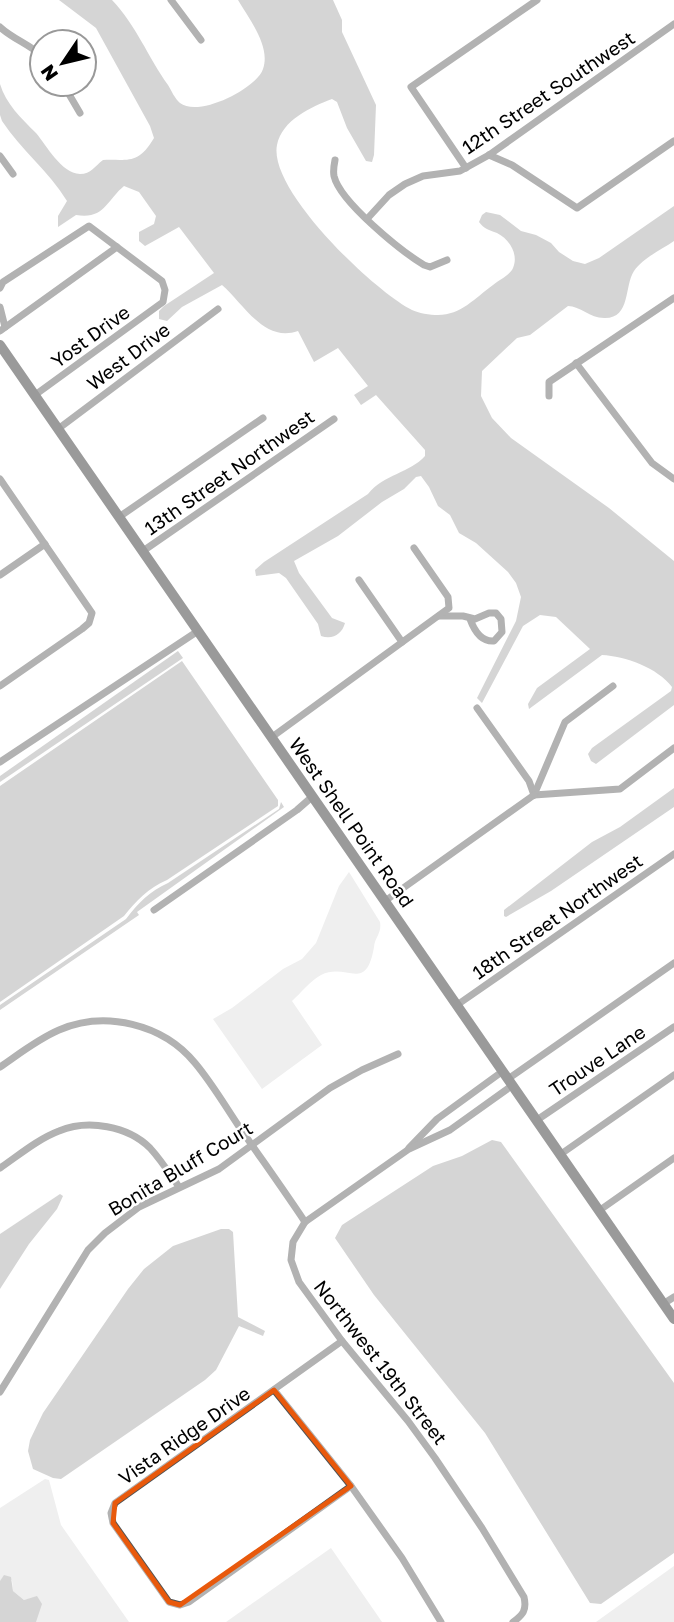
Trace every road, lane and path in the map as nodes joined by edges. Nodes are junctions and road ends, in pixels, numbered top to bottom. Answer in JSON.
{"nodes":[{"id":1,"x":172,"y":0,"type":"edge"},
{"id":2,"x":537,"y":0,"type":"edge"},
{"id":3,"x":674,"y":24,"type":"edge"},
{"id":4,"x":0,"y":27,"type":"edge"},
{"id":5,"x":201,"y":40,"type":"dead end"},
{"id":6,"x":28,"y":44,"type":"edge"},
{"id":7,"x":71,"y":98,"type":"edge"},
{"id":8,"x":80,"y":113,"type":"dead end"},
{"id":9,"x":674,"y":141,"type":"edge"},
{"id":10,"x":489,"y":155,"type":"junction"},
{"id":11,"x":0,"y":156,"type":"edge"},
{"id":12,"x":335,"y":160,"type":"dead end"},
{"id":13,"x":466,"y":168,"type":"junction"},
{"id":14,"x":13,"y":174,"type":"dead end"},
{"id":15,"x":367,"y":219,"type":"junction"},
{"id":16,"x":117,"y":247,"type":"junction"},
{"id":17,"x":447,"y":260,"type":"dead end"},
{"id":18,"x":0,"y":288,"type":"edge"},
{"id":19,"x":674,"y":298,"type":"edge"},
{"id":20,"x":0,"y":307,"type":"edge"},
{"id":21,"x":218,"y":309,"type":"dead end"},
{"id":22,"x":2,"y":329,"type":"edge"},
{"id":23,"x":0,"y":345,"type":"edge"},
{"id":24,"x":576,"y":363,"type":"junction"},
{"id":25,"x":35,"y":395,"type":"junction"},
{"id":26,"x":549,"y":396,"type":"dead end"},
{"id":27,"x":263,"y":418,"type":"dead end"},
{"id":28,"x":334,"y":419,"type":"dead end"},
{"id":29,"x":58,"y":429,"type":"junction"},
{"id":30,"x":0,"y":479,"type":"edge"},
{"id":31,"x":674,"y":479,"type":"edge"},
{"id":32,"x":119,"y":517,"type":"junction"},
{"id":33,"x":45,"y":544,"type":"junction"},
{"id":34,"x":414,"y":548,"type":"dead end"},
{"id":35,"x":143,"y":551,"type":"junction"},
{"id":36,"x":0,"y":575,"type":"edge"},
{"id":37,"x":359,"y":580,"type":"dead end"},
{"id":38,"x":439,"y":616,"type":"junction"},
{"id":39,"x":470,"y":619,"type":"junction"},
{"id":40,"x":198,"y":631,"type":"junction"},
{"id":41,"x":402,"y":642,"type":"junction"},
{"id":42,"x":0,"y":686,"type":"edge"},
{"id":43,"x":613,"y":686,"type":"dead end"},
{"id":44,"x":477,"y":708,"type":"dead end"},
{"id":45,"x":272,"y":737,"type":"junction"},
{"id":46,"x":674,"y":748,"type":"edge"},
{"id":47,"x":0,"y":762,"type":"edge"},
{"id":48,"x":534,"y":795,"type":"junction"},
{"id":49,"x":313,"y":796,"type":"junction"},
{"id":50,"x":674,"y":854,"type":"edge"},
{"id":51,"x":385,"y":901,"type":"junction"},
{"id":52,"x":154,"y":910,"type":"dead end"},
{"id":53,"x":674,"y":963,"type":"edge"},
{"id":54,"x":457,"y":1004,"type":"junction"},
{"id":55,"x":674,"y":1027,"type":"edge"},
{"id":56,"x":398,"y":1054,"type":"dead end"},
{"id":57,"x":0,"y":1067,"type":"edge"},
{"id":58,"x":674,"y":1075,"type":"edge"},
{"id":59,"x":508,"y":1078,"type":"junction"},
{"id":60,"x":537,"y":1120,"type":"junction"},
{"id":61,"x":252,"y":1146,"type":"junction"},
{"id":62,"x":409,"y":1149,"type":"junction"},
{"id":63,"x":561,"y":1154,"type":"junction"},
{"id":64,"x":674,"y":1158,"type":"edge"},
{"id":65,"x":0,"y":1168,"type":"edge"},
{"id":66,"x":179,"y":1187,"type":"junction"},
{"id":67,"x":600,"y":1210,"type":"junction"},
{"id":68,"x":305,"y":1222,"type":"junction"},
{"id":69,"x":674,"y":1297,"type":"edge"},
{"id":70,"x":663,"y":1304,"type":"junction"},
{"id":71,"x":674,"y":1319,"type":"edge"},
{"id":72,"x":342,"y":1342,"type":"junction"},
{"id":73,"x":274,"y":1390,"type":"junction"},
{"id":74,"x":0,"y":1392,"type":"edge"},
{"id":75,"x":351,"y":1486,"type":"junction"},
{"id":76,"x":441,"y":1622,"type":"edge"},
{"id":77,"x":513,"y":1622,"type":"edge"}],
"edges":[{"from":1,"to":5,"type":"street"},
{"from":2,"to":13,"type":"street"},
{"from":3,"to":10,"type":"street","name":"12th Street Southwest"},
{"from":4,"to":6,"type":"street"},
{"from":7,"to":8,"type":"street"},
{"from":9,"to":10,"type":"street"},
{"from":10,"to":13,"type":"street","name":"12th Street Southwest"},
{"from":11,"to":14,"type":"street"},
{"from":12,"to":15,"type":"street"},
{"from":13,"to":15,"type":"street","name":"12th Street Southwest"},
{"from":15,"to":17,"type":"street"},
{"from":16,"to":18,"type":"street"},
{"from":16,"to":22,"type":"street"},
{"from":16,"to":25,"type":"street","name":"Yost Drive"},
{"from":19,"to":24,"type":"street"},
{"from":20,"to":22,"type":"street"},
{"from":21,"to":29,"type":"street","name":"West Drive"},
{"from":23,"to":25,"type":"street","name":"West Shell Point Road"},
{"from":24,"to":26,"type":"street"},
{"from":24,"to":31,"type":"street"},
{"from":25,"to":29,"type":"street","name":"West Shell Point Road"},
{"from":27,"to":32,"type":"street"},
{"from":28,"to":35,"type":"street","name":"13th Street Northwest"},
{"from":29,"to":32,"type":"street","name":"West Shell Point Road"},
{"from":30,"to":33,"type":"street"},
{"from":32,"to":35,"type":"street","name":"West Shell Point Road"},
{"from":33,"to":36,"type":"street"},
{"from":33,"to":42,"type":"street"},
{"from":34,"to":38,"type":"street"},
{"from":35,"to":40,"type":"street","name":"West Shell Point Road"},
{"from":37,"to":41,"type":"street"},
{"from":38,"to":39,"type":"street"},
{"from":38,"to":41,"type":"street"},
{"from":39,"to":39,"type":"street"},
{"from":40,"to":45,"type":"street","name":"West Shell Point Road"},
{"from":40,"to":47,"type":"street"},
{"from":41,"to":45,"type":"street"},
{"from":43,"to":48,"type":"street"},
{"from":44,"to":48,"type":"street"},
{"from":45,"to":49,"type":"street","name":"West Shell Point Road"},
{"from":46,"to":48,"type":"street"},
{"from":48,"to":51,"type":"street"},
{"from":49,"to":51,"type":"street","name":"West Shell Point Road"},
{"from":49,"to":52,"type":"street"},
{"from":50,"to":54,"type":"street","name":"18th Street Northwest"},
{"from":51,"to":54,"type":"street","name":"West Shell Point Road"},
{"from":53,"to":59,"type":"street"},
{"from":54,"to":59,"type":"street","name":"West Shell Point Road"},
{"from":55,"to":60,"type":"street","name":"Trouve Lane"},
{"from":56,"to":61,"type":"street","name":"Bonita Bluff Court"},
{"from":57,"to":61,"type":"street"},
{"from":58,"to":63,"type":"street"},
{"from":59,"to":60,"type":"street","name":"West Shell Point Road"},
{"from":59,"to":62,"type":"street"},
{"from":59,"to":62,"type":"street"},
{"from":60,"to":63,"type":"street","name":"West Shell Point Road"},
{"from":61,"to":66,"type":"street","name":"Bonita Bluff Court"},
{"from":61,"to":68,"type":"street"},
{"from":62,"to":68,"type":"street"},
{"from":63,"to":67,"type":"street","name":"West Shell Point Road"},
{"from":64,"to":67,"type":"street"},
{"from":65,"to":66,"type":"street"},
{"from":66,"to":74,"type":"street","name":"Bonita Bluff Court"},
{"from":67,"to":70,"type":"street","name":"West Shell Point Road"},
{"from":68,"to":72,"type":"street","name":"Northwest 19th Street"},
{"from":69,"to":70,"type":"street"},
{"from":70,"to":71,"type":"street","name":"West Shell Point Road"},
{"from":72,"to":73,"type":"street","name":"Vista Ridge Drive"},
{"from":72,"to":77,"type":"street","name":"Northwest 19th Street"},
{"from":73,"to":75,"type":"street"},
{"from":73,"to":75,"type":"street","name":"Vista Ridge Drive"},
{"from":75,"to":76,"type":"street"}]}
